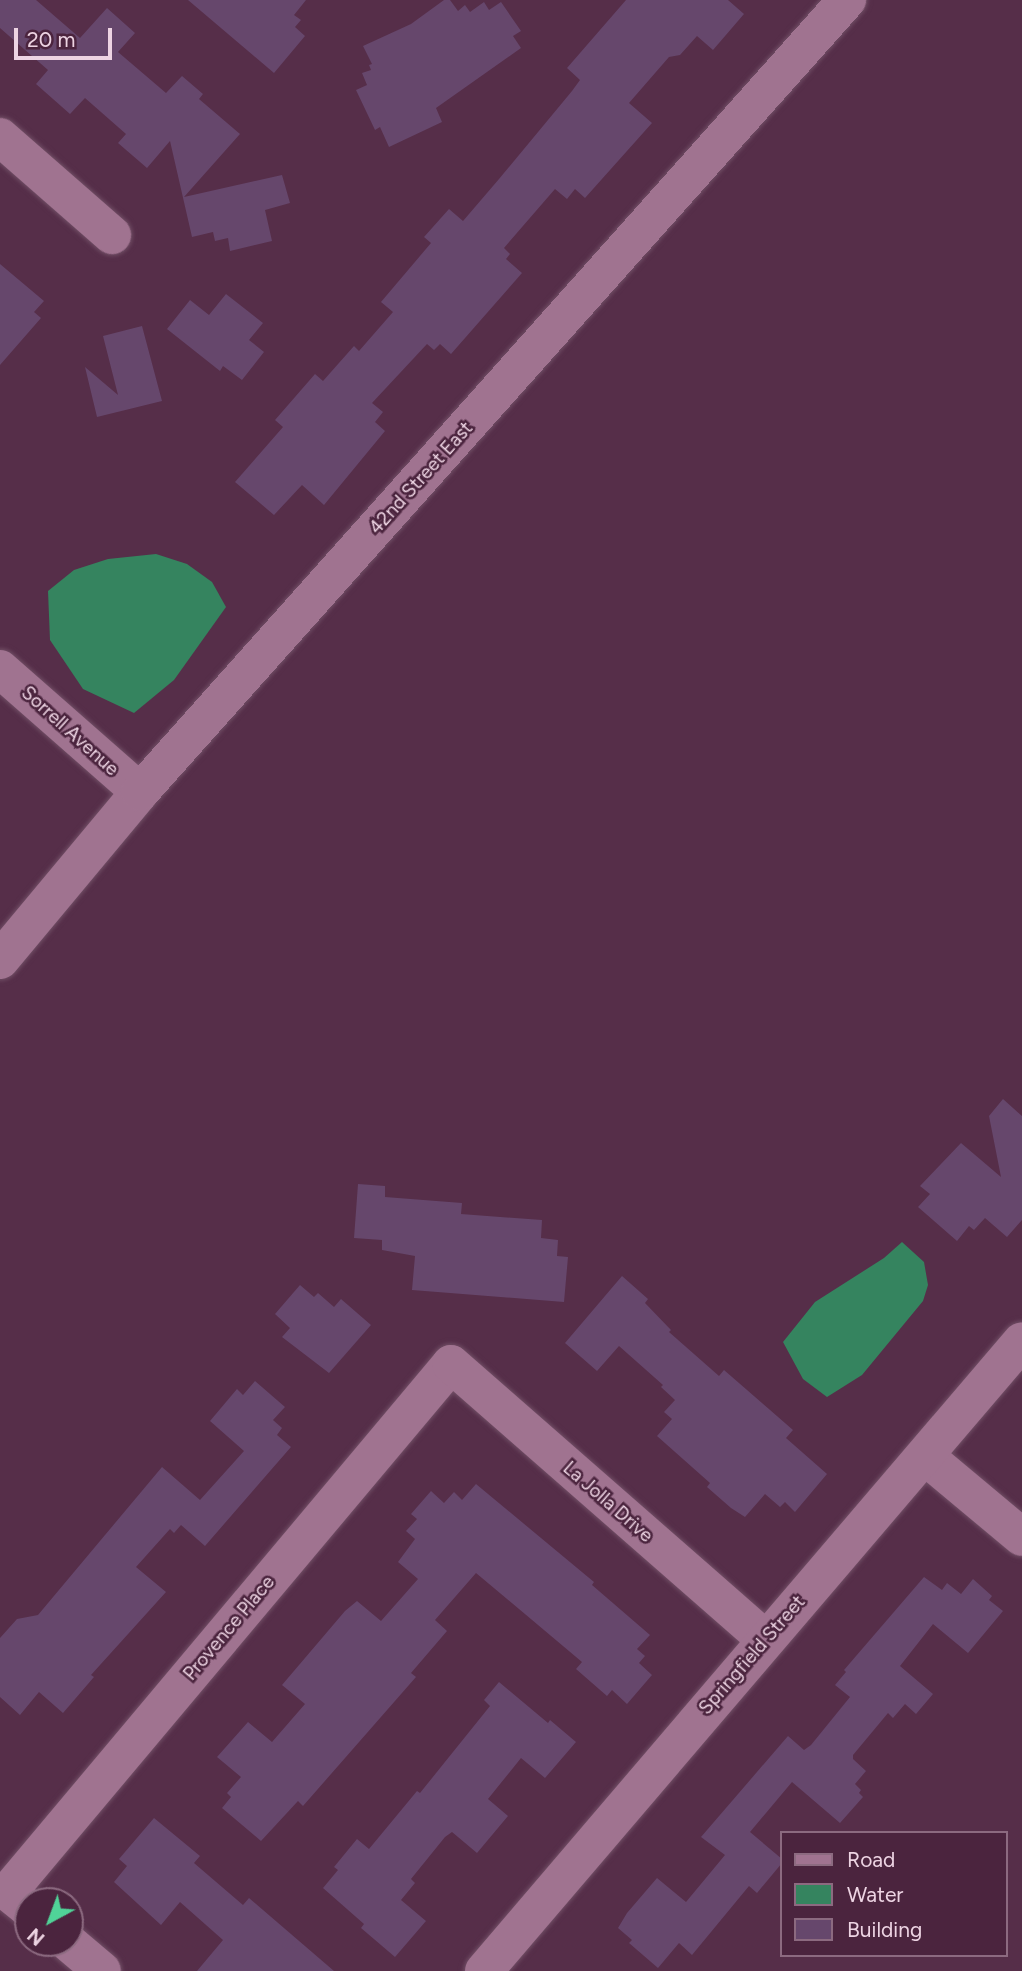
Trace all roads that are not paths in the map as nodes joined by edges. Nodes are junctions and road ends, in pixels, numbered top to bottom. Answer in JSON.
{"nodes":[{"id":1,"x":847,"y":0,"type":"edge"},
{"id":2,"x":0,"y":136,"type":"edge"},
{"id":3,"x":112,"y":235,"type":"dead end"},
{"id":4,"x":0,"y":668,"type":"edge"},
{"id":5,"x":140,"y":792,"type":"junction"},
{"id":6,"x":0,"y":960,"type":"edge"},
{"id":7,"x":1022,"y":1341,"type":"edge"},
{"id":8,"x":451,"y":1364,"type":"joint"},
{"id":9,"x":925,"y":1456,"type":"junction"},
{"id":10,"x":1022,"y":1537,"type":"edge"},
{"id":11,"x":765,"y":1639,"type":"junction"},
{"id":12,"x":29,"y":1887,"type":"edge"},
{"id":13,"x":84,"y":1956,"type":"edge"},
{"id":14,"x":102,"y":1971,"type":"edge"},
{"id":15,"x":484,"y":1971,"type":"edge"}],
"edges":[{"from":1,"to":5,"type":"street","name":"42nd Street East"},
{"from":2,"to":3,"type":"street"},
{"from":4,"to":5,"type":"street","name":"Sorrell Avenue"},
{"from":5,"to":6,"type":"street","name":"42nd Street East"},
{"from":7,"to":9,"type":"street","name":"Springfield Street"},
{"from":8,"to":11,"type":"street","name":"La Jolla Drive"},
{"from":8,"to":12,"type":"street","name":"Provence Place"},
{"from":9,"to":10,"type":"street"},
{"from":9,"to":11,"type":"street","name":"Springfield Street"},
{"from":11,"to":15,"type":"street","name":"Springfield Street"},
{"from":13,"to":14,"type":"street"}]}
